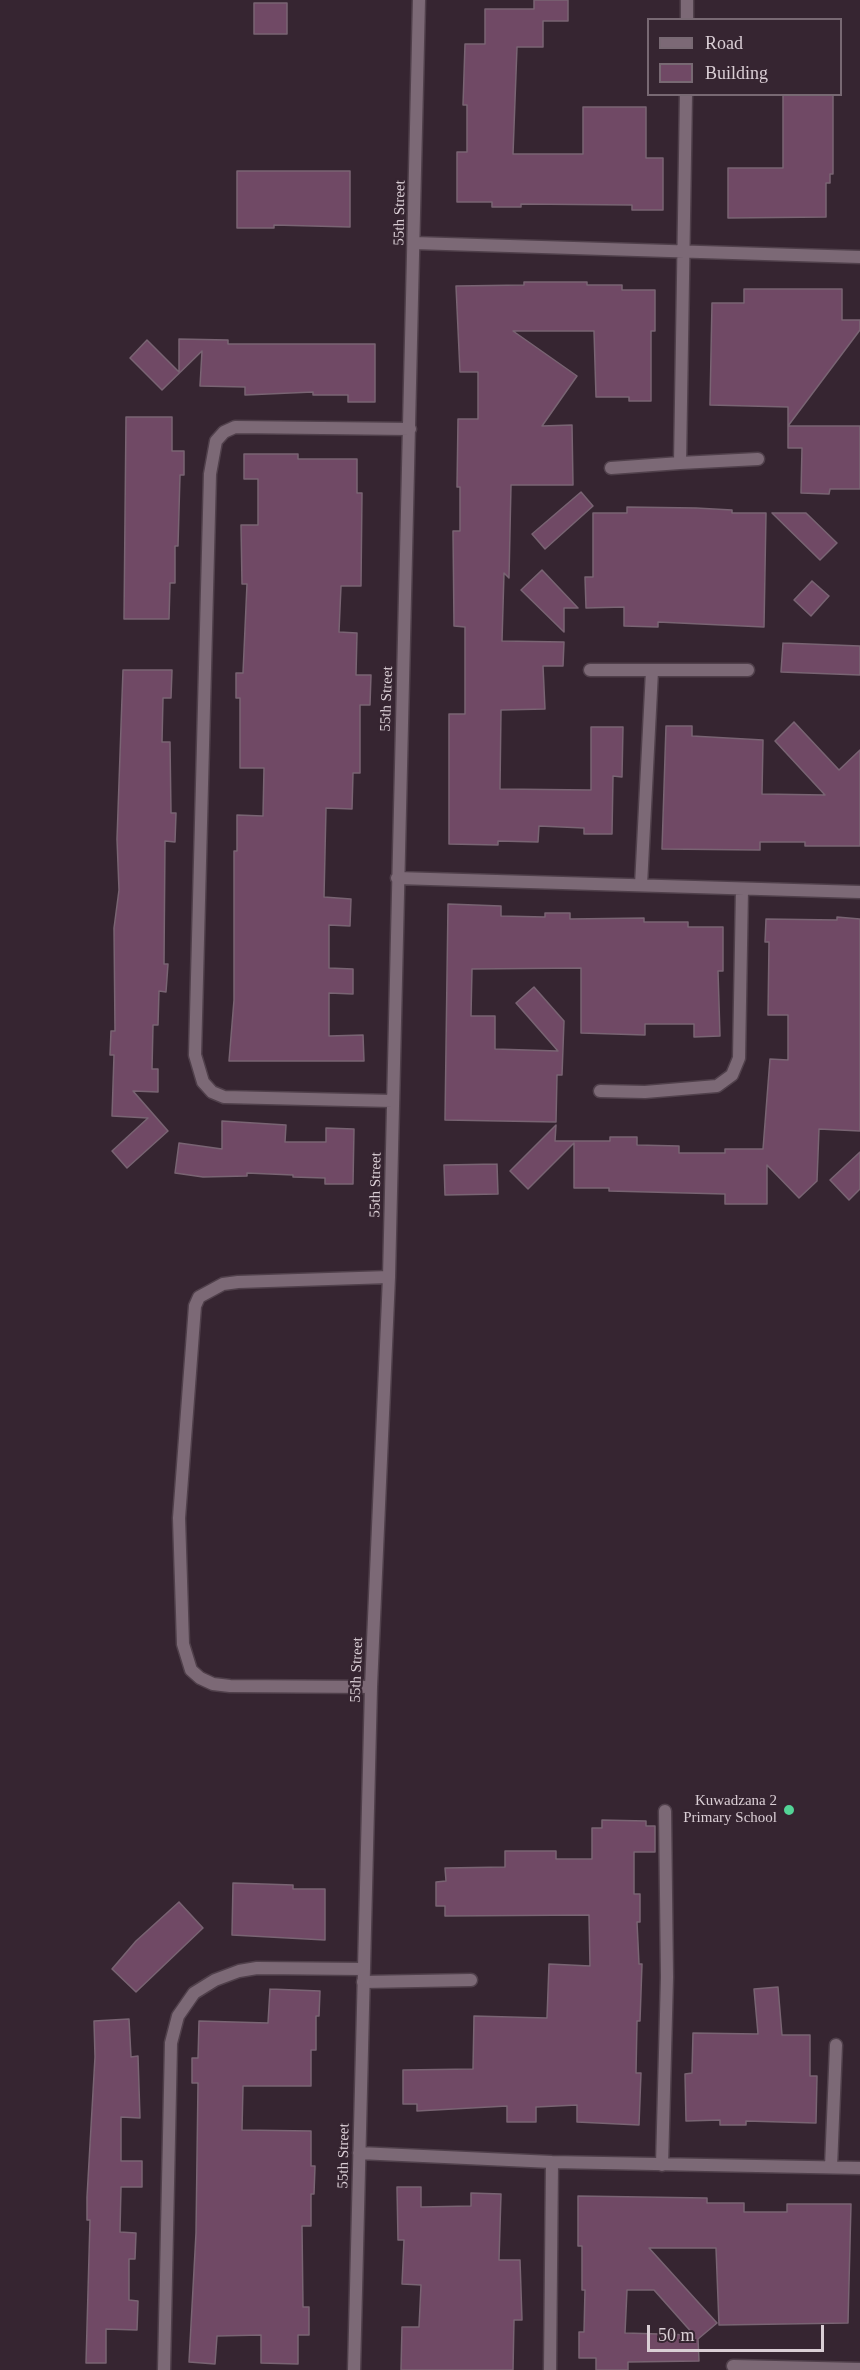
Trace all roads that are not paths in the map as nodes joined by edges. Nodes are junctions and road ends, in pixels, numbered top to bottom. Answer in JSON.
{"nodes":[{"id":1,"x":419,"y":0,"type":"edge"},
{"id":2,"x":687,"y":0,"type":"edge"},
{"id":3,"x":687,"y":18,"type":"edge"},
{"id":4,"x":686,"y":96,"type":"edge"},
{"id":5,"x":414,"y":243,"type":"junction"},
{"id":6,"x":684,"y":253,"type":"junction"},
{"id":7,"x":860,"y":257,"type":"edge"},
{"id":8,"x":410,"y":429,"type":"junction"},
{"id":9,"x":758,"y":459,"type":"dead end"},
{"id":10,"x":680,"y":463,"type":"junction"},
{"id":11,"x":611,"y":468,"type":"dead end"},
{"id":12,"x":590,"y":670,"type":"dead end"},
{"id":13,"x":748,"y":670,"type":"dead end"},
{"id":14,"x":652,"y":672,"type":"junction"},
{"id":15,"x":397,"y":878,"type":"junction"},
{"id":16,"x":641,"y":885,"type":"junction"},
{"id":17,"x":742,"y":889,"type":"junction"},
{"id":18,"x":860,"y":892,"type":"edge"},
{"id":19,"x":600,"y":1091,"type":"dead end"},
{"id":20,"x":393,"y":1101,"type":"junction"},
{"id":21,"x":389,"y":1277,"type":"junction"},
{"id":22,"x":371,"y":1687,"type":"junction"},
{"id":23,"x":665,"y":1811,"type":"dead end"},
{"id":24,"x":363,"y":1969,"type":"junction"},
{"id":25,"x":471,"y":1980,"type":"dead end"},
{"id":26,"x":363,"y":1983,"type":"junction"},
{"id":27,"x":836,"y":2045,"type":"dead end"},
{"id":28,"x":359,"y":2152,"type":"junction"},
{"id":29,"x":552,"y":2162,"type":"junction"},
{"id":30,"x":662,"y":2165,"type":"junction"},
{"id":31,"x":831,"y":2168,"type":"junction"},
{"id":32,"x":860,"y":2168,"type":"edge"},
{"id":33,"x":734,"y":2366,"type":"dead end"},
{"id":34,"x":793,"y":2369,"type":"edge"},
{"id":35,"x":860,"y":2369,"type":"edge"},
{"id":36,"x":164,"y":2370,"type":"edge"},
{"id":37,"x":354,"y":2370,"type":"edge"},
{"id":38,"x":550,"y":2370,"type":"edge"}],
"edges":[{"from":1,"to":5,"type":"street","name":"55th Street"},
{"from":2,"to":3,"type":"street"},
{"from":4,"to":6,"type":"street"},
{"from":5,"to":6,"type":"street"},
{"from":5,"to":8,"type":"street","name":"55th Street"},
{"from":6,"to":7,"type":"street"},
{"from":6,"to":10,"type":"street"},
{"from":8,"to":15,"type":"street","name":"55th Street"},
{"from":8,"to":20,"type":"street"},
{"from":9,"to":10,"type":"street"},
{"from":10,"to":11,"type":"street"},
{"from":12,"to":14,"type":"street"},
{"from":13,"to":14,"type":"street"},
{"from":14,"to":16,"type":"street"},
{"from":15,"to":16,"type":"street"},
{"from":15,"to":20,"type":"street","name":"55th Street"},
{"from":16,"to":17,"type":"street"},
{"from":17,"to":18,"type":"street"},
{"from":17,"to":19,"type":"street"},
{"from":20,"to":21,"type":"street","name":"55th Street"},
{"from":21,"to":22,"type":"street","name":"55th Street"},
{"from":21,"to":22,"type":"street"},
{"from":22,"to":24,"type":"street","name":"55th Street"},
{"from":23,"to":30,"type":"street"},
{"from":24,"to":26,"type":"street","name":"55th Street"},
{"from":24,"to":36,"type":"street"},
{"from":25,"to":26,"type":"street"},
{"from":26,"to":28,"type":"street","name":"55th Street"},
{"from":27,"to":31,"type":"street"},
{"from":28,"to":29,"type":"street"},
{"from":28,"to":37,"type":"street","name":"55th Street"},
{"from":29,"to":30,"type":"street"},
{"from":29,"to":38,"type":"street"},
{"from":30,"to":31,"type":"street"},
{"from":31,"to":32,"type":"street"},
{"from":33,"to":34,"type":"street"},
{"from":34,"to":35,"type":"street"}]}
